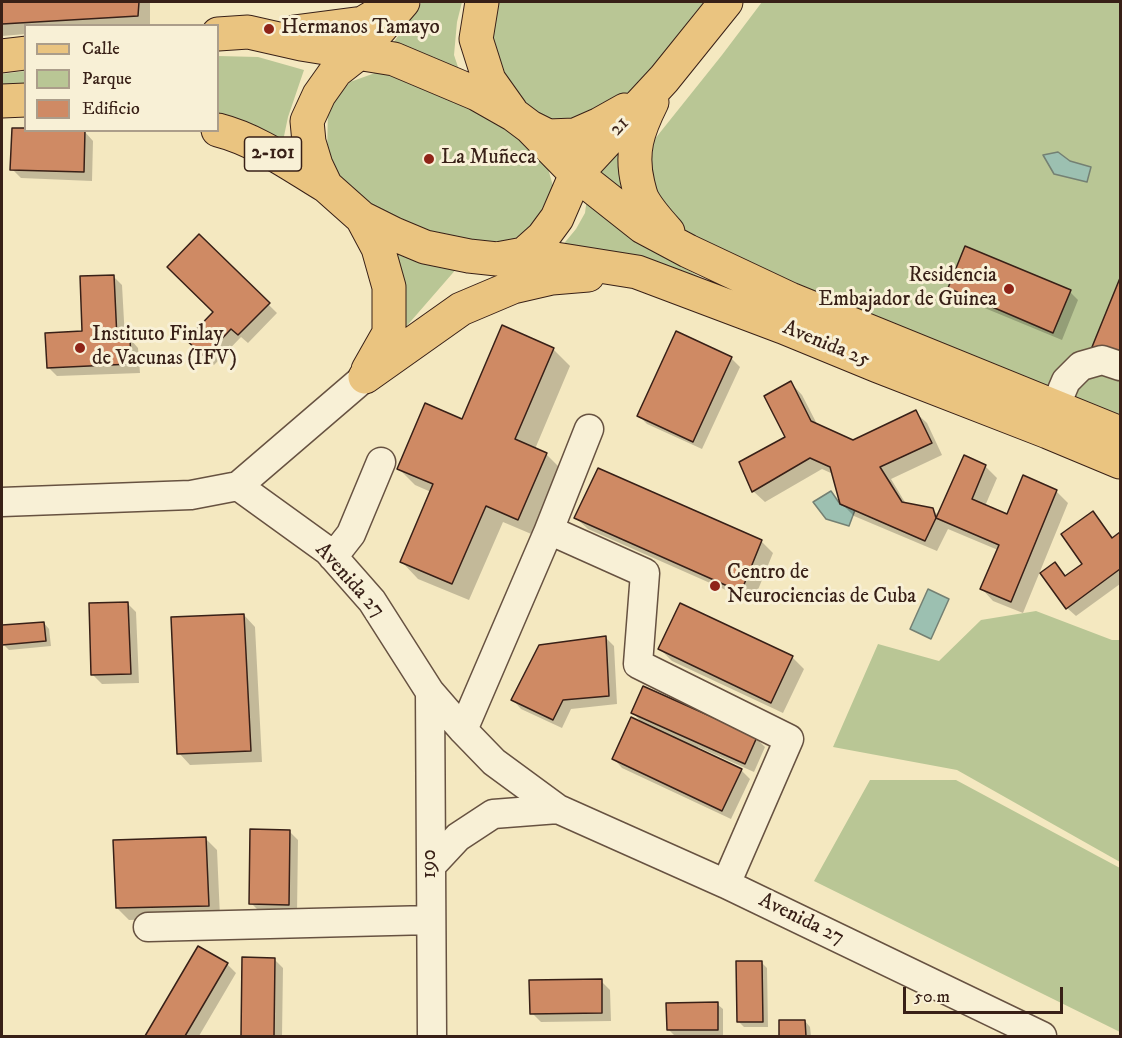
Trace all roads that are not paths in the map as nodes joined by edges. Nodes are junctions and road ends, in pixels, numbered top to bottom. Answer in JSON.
{"nodes":[{"id":1,"x":401,"y":2,"type":"edge"},
{"id":2,"x":482,"y":2,"type":"edge"},
{"id":3,"x":726,"y":2,"type":"edge"},
{"id":4,"x":232,"y":33,"type":"edge"},
{"id":5,"x":24,"y":53,"type":"edge"},
{"id":6,"x":359,"y":53,"type":"junction"},
{"id":7,"x":2,"y":56,"type":"edge"},
{"id":8,"x":664,"y":79,"type":"junction"},
{"id":9,"x":24,"y":100,"type":"edge"},
{"id":10,"x":2,"y":101,"type":"edge"},
{"id":11,"x":522,"y":121,"type":"junction"},
{"id":12,"x":219,"y":130,"type":"edge"},
{"id":13,"x":576,"y":174,"type":"junction"},
{"id":14,"x":326,"y":186,"type":"junction"},
{"id":15,"x":362,"y":218,"type":"junction"},
{"id":16,"x":688,"y":251,"type":"junction"},
{"id":17,"x":511,"y":256,"type":"junction"},
{"id":18,"x":637,"y":272,"type":"junction"},
{"id":19,"x":1120,"y":366,"type":"edge"},
{"id":20,"x":364,"y":376,"type":"junction"},
{"id":21,"x":1055,"y":407,"type":"junction"},
{"id":22,"x":589,"y":429,"type":"dead end"},
{"id":23,"x":1120,"y":433,"type":"edge"},
{"id":24,"x":381,"y":462,"type":"dead end"},
{"id":25,"x":1120,"y":462,"type":"edge"},
{"id":26,"x":238,"y":486,"type":"junction"},
{"id":27,"x":2,"y":501,"type":"edge"},
{"id":28,"x":549,"y":530,"type":"junction"},
{"id":29,"x":333,"y":556,"type":"junction"},
{"id":30,"x":430,"y":692,"type":"junction"},
{"id":31,"x":463,"y":730,"type":"junction"},
{"id":32,"x":558,"y":809,"type":"junction"},
{"id":33,"x":431,"y":866,"type":"junction"},
{"id":34,"x":726,"y":884,"type":"junction"},
{"id":35,"x":431,"y":920,"type":"junction"},
{"id":36,"x":148,"y":927,"type":"dead end"},
{"id":37,"x":432,"y":1036,"type":"edge"},
{"id":38,"x":1042,"y":1036,"type":"edge"}],
"edges":[{"from":1,"to":4,"type":"main road"},
{"from":1,"to":6,"type":"main road"},
{"from":2,"to":11,"type":"main road"},
{"from":3,"to":8,"type":"main road"},
{"from":4,"to":6,"type":"main road"},
{"from":5,"to":7,"type":"main road"},
{"from":6,"to":11,"type":"main road"},
{"from":6,"to":14,"type":"main road"},
{"from":8,"to":11,"type":"main road"},
{"from":8,"to":13,"type":"main road","name":"21"},
{"from":8,"to":16,"type":"main road"},
{"from":9,"to":10,"type":"main road"},
{"from":11,"to":13,"type":"main road","name":"Avenida 25"},
{"from":12,"to":14,"type":"main road","number":"2-101"},
{"from":13,"to":16,"type":"main road","name":"Avenida 25"},
{"from":13,"to":17,"type":"main road","name":"21"},
{"from":14,"to":15,"type":"main road"},
{"from":15,"to":17,"type":"main road","name":"Avenida 25"},
{"from":15,"to":20,"type":"main road"},
{"from":16,"to":21,"type":"main road","name":"Avenida 25"},
{"from":17,"to":18,"type":"main road","name":"Avenida 25"},
{"from":17,"to":20,"type":"main road","name":"21"},
{"from":18,"to":20,"type":"main road"},
{"from":18,"to":25,"type":"main road","name":"Avenida 25"},
{"from":19,"to":21,"type":"street"},
{"from":20,"to":26,"type":"street"},
{"from":21,"to":23,"type":"main road","name":"Avenida 25"},
{"from":22,"to":28,"type":"street"},
{"from":24,"to":29,"type":"street"},
{"from":26,"to":27,"type":"street"},
{"from":26,"to":29,"type":"street","name":"Avenida 27"},
{"from":28,"to":31,"type":"street"},
{"from":28,"to":34,"type":"street"},
{"from":29,"to":30,"type":"street","name":"Avenida 27"},
{"from":30,"to":31,"type":"street","name":"Avenida 27"},
{"from":30,"to":33,"type":"street","name":"190"},
{"from":31,"to":32,"type":"street","name":"Avenida 27"},
{"from":32,"to":33,"type":"street","name":"Avenida 27"},
{"from":32,"to":34,"type":"street","name":"Avenida 27"},
{"from":33,"to":35,"type":"street","name":"190"},
{"from":34,"to":38,"type":"street","name":"Avenida 27"},
{"from":35,"to":36,"type":"street"},
{"from":35,"to":37,"type":"street","name":"190"}]}
